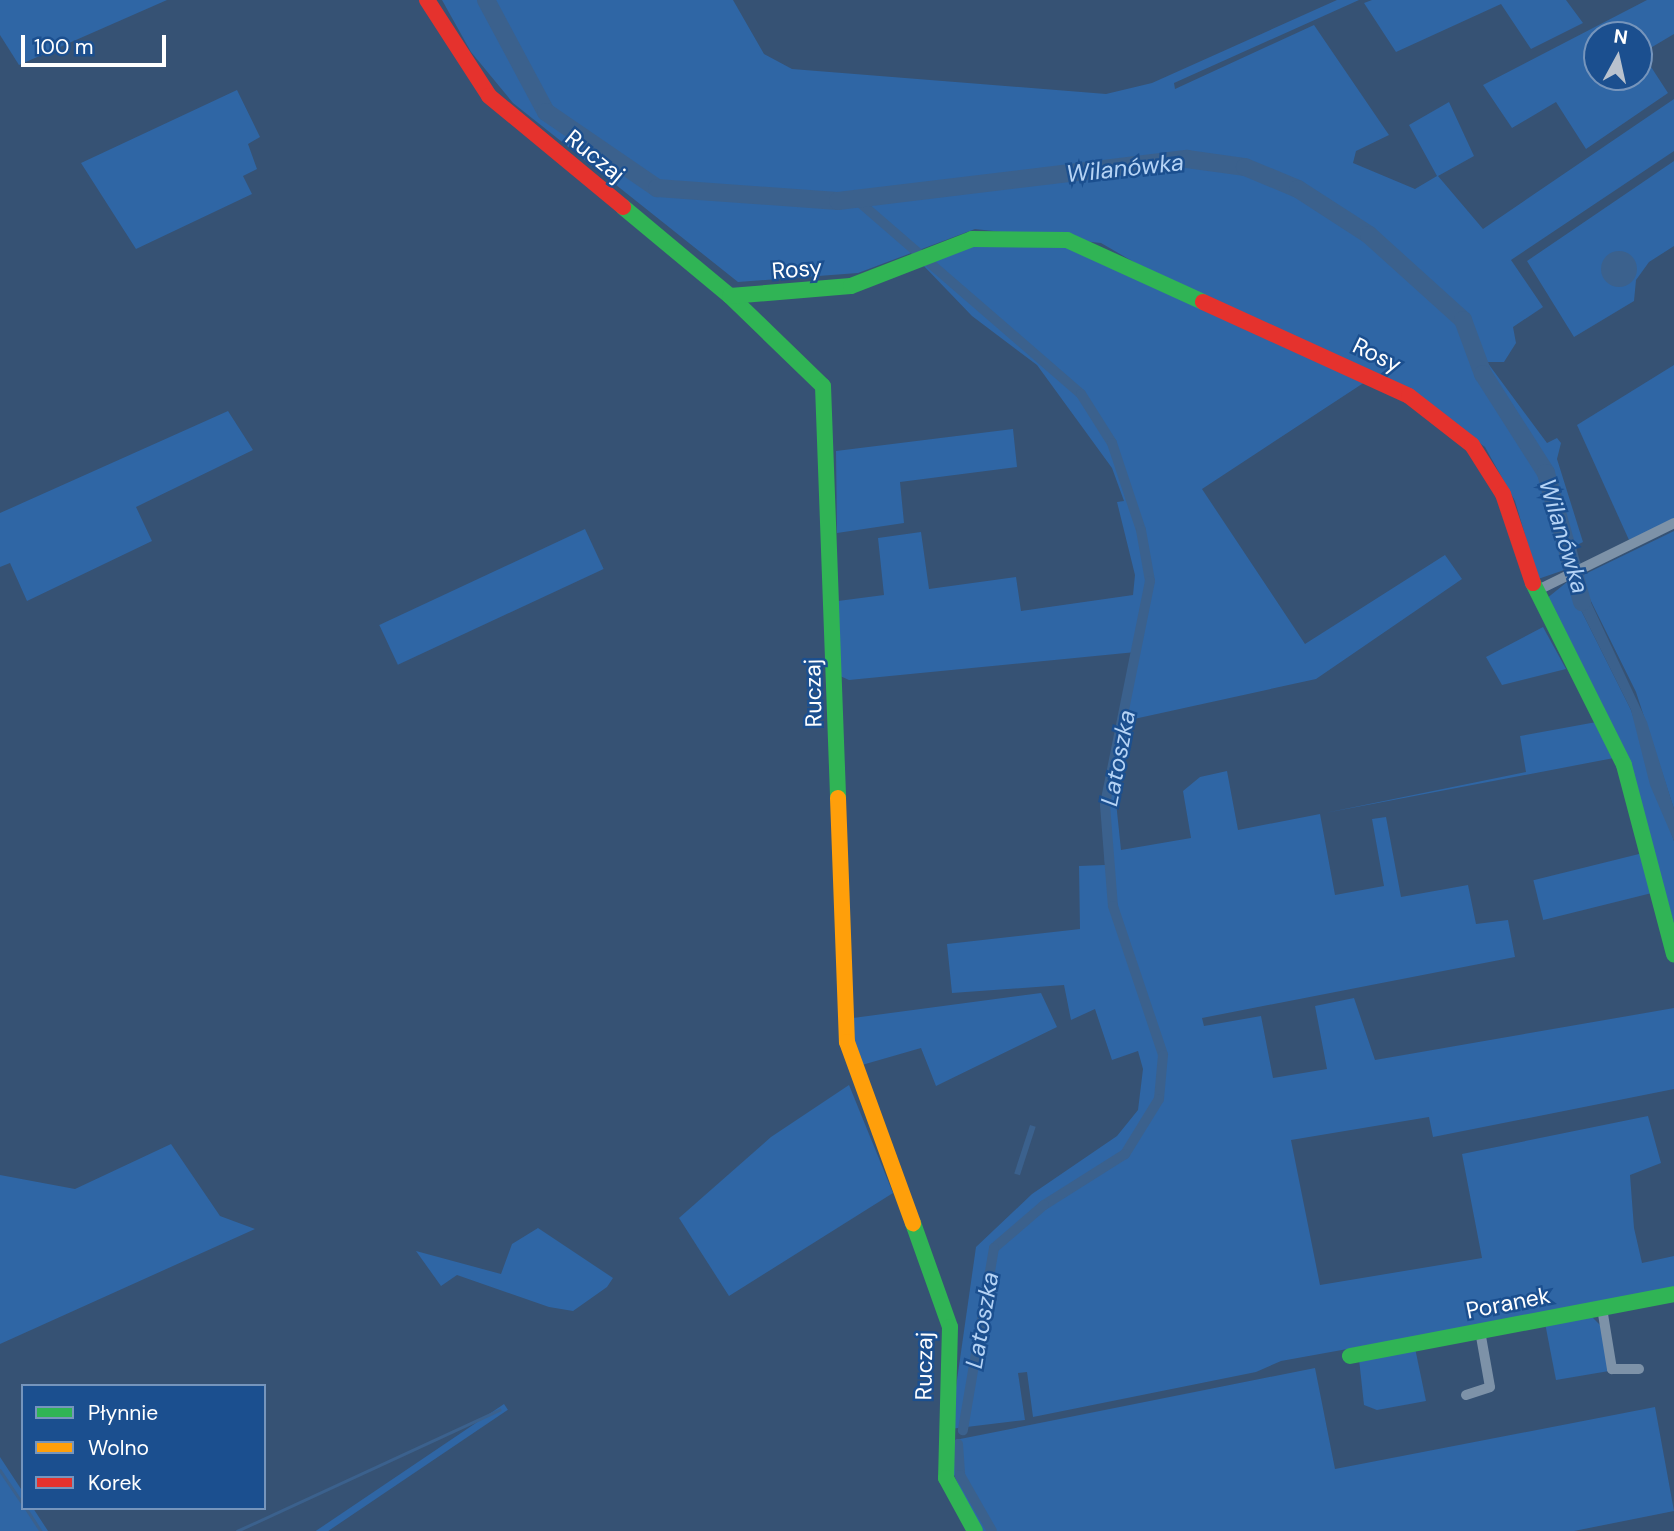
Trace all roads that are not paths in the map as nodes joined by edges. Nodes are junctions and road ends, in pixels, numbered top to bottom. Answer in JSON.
{"nodes":[{"id":1,"x":427,"y":0,"type":"edge"},
{"id":2,"x":730,"y":296,"type":"junction"},
{"id":3,"x":1674,"y":523,"type":"edge"},
{"id":4,"x":1536,"y":591,"type":"junction"},
{"id":5,"x":1674,"y":954,"type":"edge"},
{"id":6,"x":1674,"y":1294,"type":"edge"},
{"id":7,"x":1602,"y":1308,"type":"junction"},
{"id":8,"x":1480,"y":1331,"type":"junction"},
{"id":9,"x":1350,"y":1356,"type":"dead end"},
{"id":10,"x":1639,"y":1369,"type":"dead end"},
{"id":11,"x":1466,"y":1395,"type":"dead end"},
{"id":12,"x":975,"y":1531,"type":"edge"}],
"edges":[{"from":1,"to":2,"type":"street","name":"Ruczaj"},
{"from":2,"to":4,"type":"street","name":"Rosy"},
{"from":2,"to":12,"type":"street","name":"Ruczaj"},
{"from":3,"to":4,"type":"street"},
{"from":4,"to":5,"type":"street","name":"Rosy"},
{"from":6,"to":7,"type":"street","name":"Poranek"},
{"from":7,"to":8,"type":"street","name":"Poranek"},
{"from":7,"to":10,"type":"street"},
{"from":8,"to":9,"type":"street","name":"Poranek"},
{"from":8,"to":11,"type":"street"}]}
